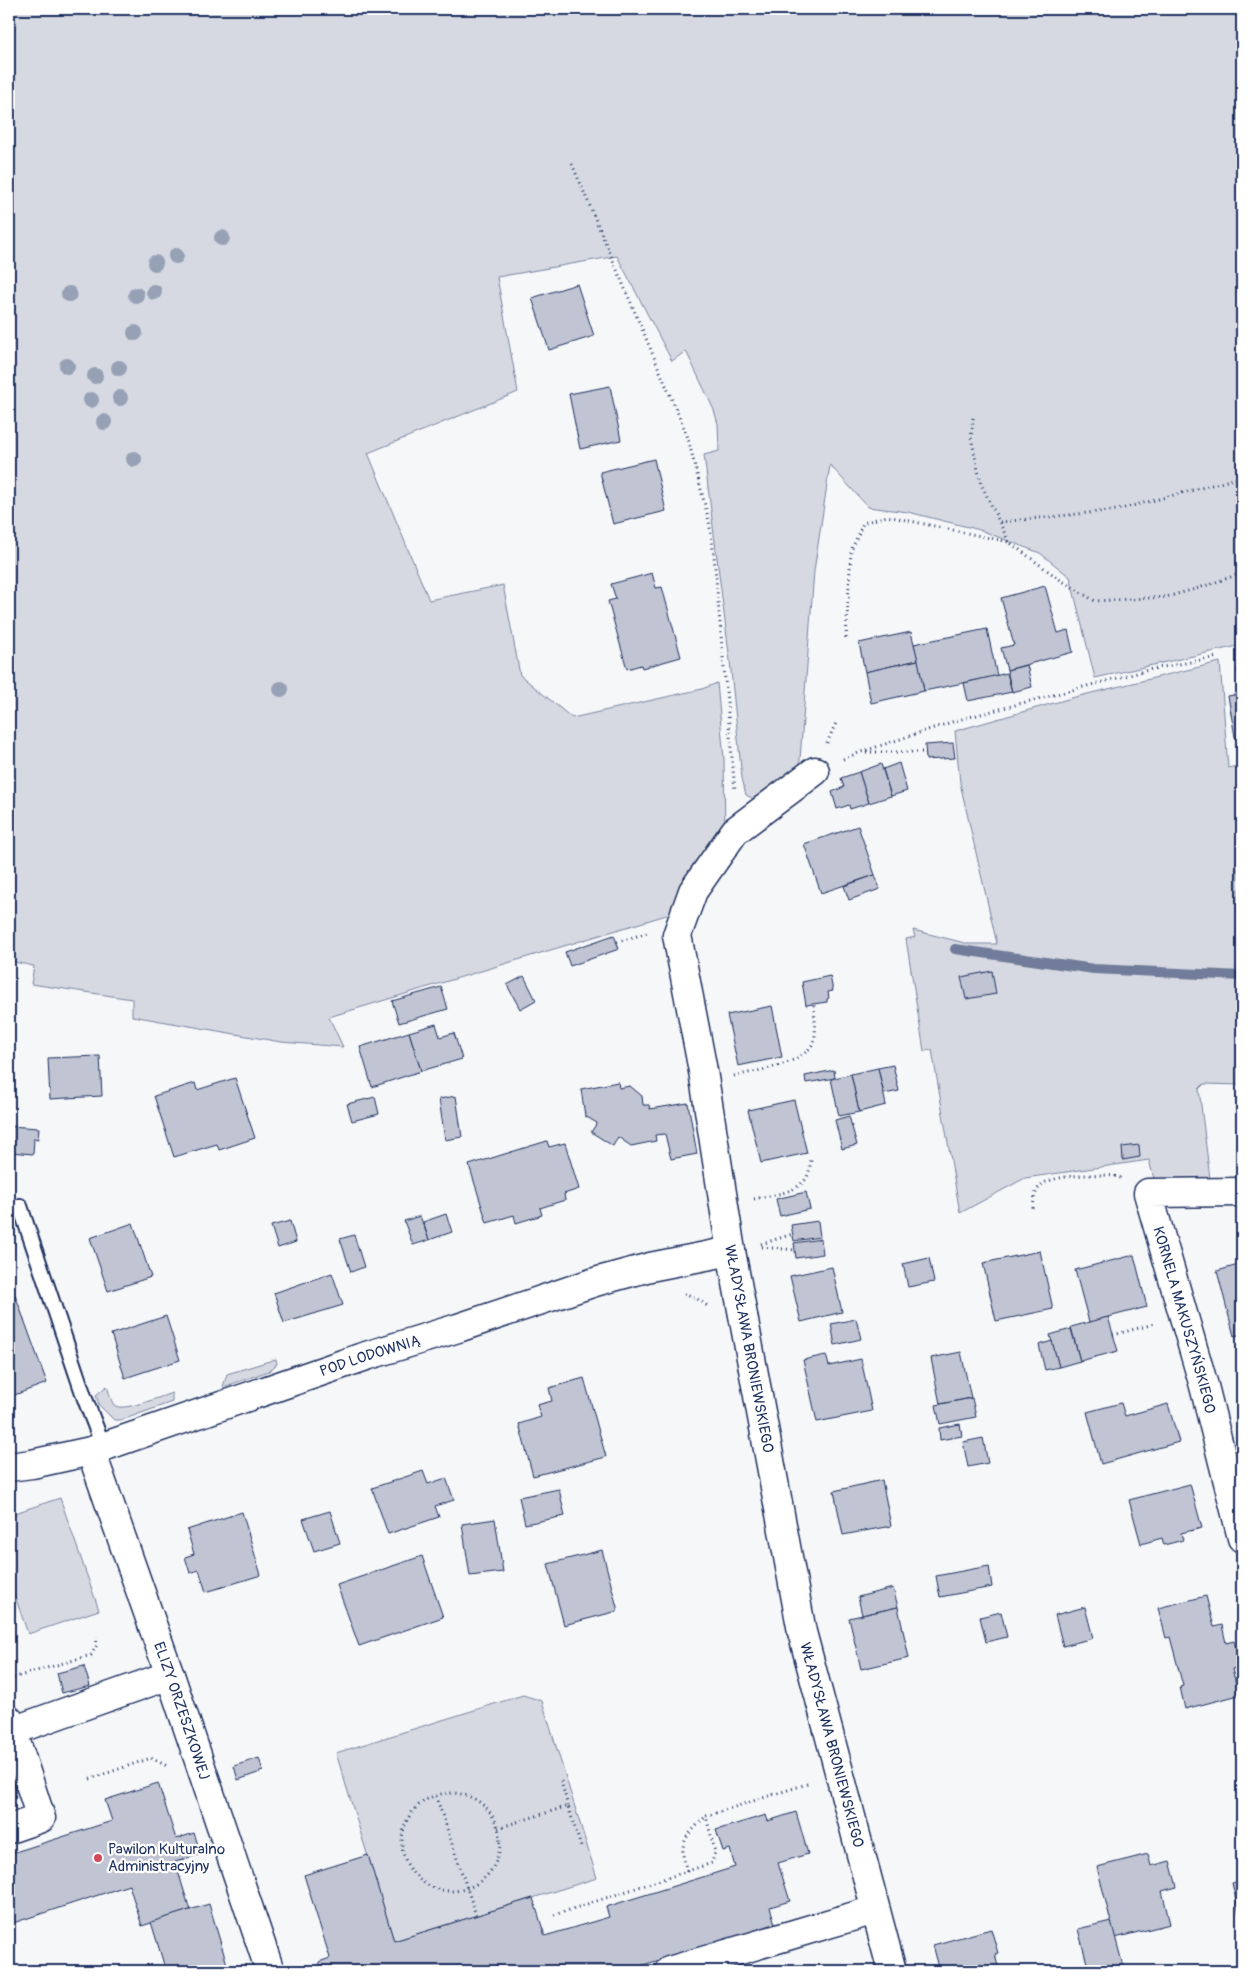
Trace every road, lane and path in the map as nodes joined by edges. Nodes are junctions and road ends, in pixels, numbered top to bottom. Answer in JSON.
{"nodes":[{"id":1,"x":572,"y":164,"type":"dead end"},
{"id":2,"x":973,"y":418,"type":"dead end"},
{"id":3,"x":1242,"y":477,"type":"edge"},
{"id":4,"x":1000,"y":522,"type":"junction"},
{"id":5,"x":1009,"y":542,"type":"junction"},
{"id":6,"x":1242,"y":573,"type":"edge"},
{"id":7,"x":846,"y":638,"type":"dead end"},
{"id":8,"x":1218,"y":657,"type":"dead end"},
{"id":9,"x":836,"y":723,"type":"dead end"},
{"id":10,"x":861,"y":752,"type":"junction"},
{"id":11,"x":925,"y":752,"type":"dead end"},
{"id":12,"x":815,"y":771,"type":"junction"},
{"id":13,"x":735,"y":831,"type":"junction"},
{"id":14,"x":814,"y":1004,"type":"dead end"},
{"id":15,"x":730,"y":1077,"type":"dead end"},
{"id":16,"x":811,"y":1160,"type":"dead end"},
{"id":17,"x":1148,"y":1192,"type":"junction"},
{"id":18,"x":1242,"y":1192,"type":"edge"},
{"id":19,"x":724,"y":1202,"type":"junction"},
{"id":20,"x":20,"y":1206,"type":"dead end"},
{"id":21,"x":1032,"y":1208,"type":"dead end"},
{"id":22,"x":743,"y":1249,"type":"junction"},
{"id":23,"x":795,"y":1250,"type":"dead end"},
{"id":24,"x":676,"y":1290,"type":"dead end"},
{"id":25,"x":710,"y":1309,"type":"dead end"},
{"id":26,"x":1184,"y":1317,"type":"junction"},
{"id":27,"x":1113,"y":1335,"type":"dead end"},
{"id":28,"x":97,"y":1448,"type":"junction"},
{"id":29,"x":9,"y":1467,"type":"edge"},
{"id":30,"x":1242,"y":1538,"type":"edge"},
{"id":31,"x":96,"y":1637,"type":"dead end"},
{"id":32,"x":170,"y":1675,"type":"junction"},
{"id":33,"x":9,"y":1679,"type":"edge"},
{"id":34,"x":10,"y":1725,"type":"edge"},
{"id":35,"x":840,"y":1773,"type":"junction"},
{"id":36,"x":561,"y":1781,"type":"dead end"},
{"id":37,"x":436,"y":1796,"type":"junction"},
{"id":38,"x":568,"y":1806,"type":"junction"},
{"id":39,"x":706,"y":1816,"type":"junction"},
{"id":40,"x":9,"y":1828,"type":"edge"},
{"id":41,"x":498,"y":1828,"type":"junction"},
{"id":42,"x":582,"y":1850,"type":"dead end"},
{"id":43,"x":687,"y":1871,"type":"junction"},
{"id":44,"x":467,"y":1889,"type":"junction"},
{"id":45,"x":875,"y":1910,"type":"junction"},
{"id":46,"x":476,"y":1915,"type":"dead end"},
{"id":47,"x":554,"y":1915,"type":"dead end"},
{"id":48,"x":270,"y":1971,"type":"edge"},
{"id":49,"x":669,"y":1971,"type":"edge"},
{"id":50,"x":892,"y":1971,"type":"edge"}],
"edges":[{"from":1,"to":13,"type":"path"},
{"from":2,"to":4,"type":"path"},
{"from":3,"to":4,"type":"path"},
{"from":4,"to":5,"type":"path"},
{"from":5,"to":6,"type":"path"},
{"from":5,"to":7,"type":"path"},
{"from":8,"to":10,"type":"path"},
{"from":9,"to":12,"type":"path"},
{"from":10,"to":11,"type":"path"},
{"from":10,"to":12,"type":"path"},
{"from":12,"to":13,"type":"street","name":"WŁADYSŁAWA BRONIEWSKIEGO"},
{"from":13,"to":19,"type":"street","name":"WŁADYSŁAWA BRONIEWSKIEGO"},
{"from":14,"to":15,"type":"path"},
{"from":16,"to":19,"type":"path"},
{"from":17,"to":18,"type":"street"},
{"from":17,"to":21,"type":"path"},
{"from":17,"to":26,"type":"street","name":"KORNELA MAKUSZYŃSKIEGO"},
{"from":19,"to":22,"type":"street","name":"WŁADYSŁAWA BRONIEWSKIEGO"},
{"from":20,"to":28,"type":"lane"},
{"from":22,"to":23,"type":"path"},
{"from":22,"to":28,"type":"street","name":"POD LODOWNIĄ"},
{"from":22,"to":35,"type":"street","name":"WŁADYSŁAWA BRONIEWSKIEGO"},
{"from":24,"to":25,"type":"path"},
{"from":26,"to":27,"type":"path"},
{"from":26,"to":30,"type":"street","name":"KORNELA MAKUSZYŃSKIEGO"},
{"from":28,"to":29,"type":"street","name":"POD LODOWNIĄ"},
{"from":28,"to":32,"type":"street","name":"ELIZY ORZESZKOWEJ"},
{"from":31,"to":33,"type":"path"},
{"from":32,"to":34,"type":"street"},
{"from":32,"to":48,"type":"street","name":"ELIZY ORZESZKOWEJ"},
{"from":34,"to":40,"type":"street"},
{"from":35,"to":39,"type":"path"},
{"from":35,"to":45,"type":"street","name":"WŁADYSŁAWA BRONIEWSKIEGO"},
{"from":36,"to":38,"type":"path"},
{"from":37,"to":41,"type":"path"},
{"from":37,"to":44,"type":"path"},
{"from":37,"to":44,"type":"path"},
{"from":38,"to":41,"type":"path"},
{"from":38,"to":42,"type":"path"},
{"from":39,"to":43,"type":"path"},
{"from":39,"to":43,"type":"path"},
{"from":41,"to":44,"type":"path"},
{"from":43,"to":47,"type":"path"},
{"from":44,"to":46,"type":"path"},
{"from":45,"to":49,"type":"street"},
{"from":45,"to":50,"type":"street","name":"WŁADYSŁAWA BRONIEWSKIEGO"}]}
